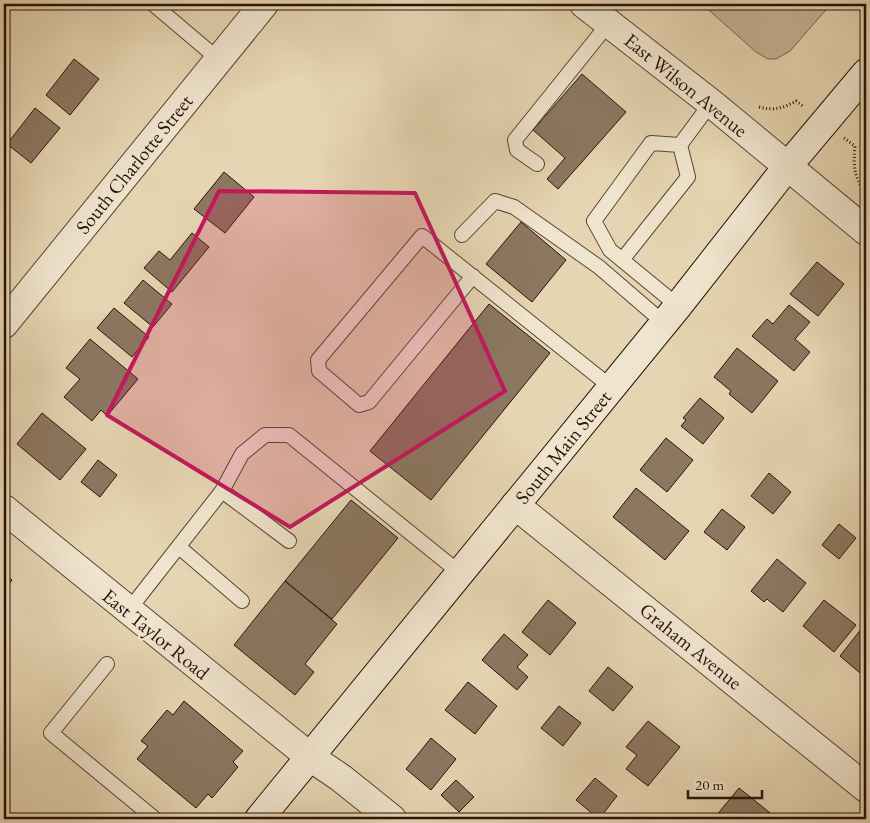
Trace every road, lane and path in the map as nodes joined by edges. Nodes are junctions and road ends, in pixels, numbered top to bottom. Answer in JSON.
{"nodes":[{"id":1,"x":153,"y":4,"type":"edge"},
{"id":2,"x":264,"y":4,"type":"edge"},
{"id":3,"x":584,"y":4,"type":"edge"},
{"id":4,"x":609,"y":23,"type":"junction"},
{"id":5,"x":218,"y":59,"type":"junction"},
{"id":6,"x":866,"y":73,"type":"edge"},
{"id":7,"x":796,"y":101,"type":"dead end"},
{"id":8,"x":711,"y":103,"type":"junction"},
{"id":9,"x":758,"y":107,"type":"dead end"},
{"id":10,"x":680,"y":145,"type":"junction"},
{"id":11,"x":854,"y":146,"type":"dead end"},
{"id":12,"x":537,"y":164,"type":"dead end"},
{"id":13,"x":787,"y":167,"type":"junction"},
{"id":14,"x":866,"y":194,"type":"edge"},
{"id":15,"x":866,"y":231,"type":"edge"},
{"id":16,"x":462,"y":235,"type":"dead end"},
{"id":17,"x":622,"y":260,"type":"junction"},
{"id":18,"x":473,"y":276,"type":"junction"},
{"id":19,"x":671,"y":315,"type":"junction"},
{"id":20,"x":4,"y":324,"type":"edge"},
{"id":21,"x":612,"y":388,"type":"junction"},
{"id":22,"x":222,"y":491,"type":"junction"},
{"id":23,"x":515,"y":505,"type":"junction"},
{"id":24,"x":4,"y":509,"type":"edge"},
{"id":25,"x":289,"y":541,"type":"dead end"},
{"id":26,"x":179,"y":547,"type":"junction"},
{"id":27,"x":460,"y":573,"type":"junction"},
{"id":28,"x":242,"y":601,"type":"dead end"},
{"id":29,"x":128,"y":611,"type":"junction"},
{"id":30,"x":107,"y":664,"type":"dead end"},
{"id":31,"x":310,"y":757,"type":"junction"},
{"id":32,"x":866,"y":788,"type":"edge"},
{"id":33,"x":156,"y":819,"type":"edge"},
{"id":34,"x":259,"y":819,"type":"edge"},
{"id":35,"x":392,"y":819,"type":"edge"}],
"edges":[{"from":1,"to":5,"type":"lane"},
{"from":2,"to":5,"type":"street","name":"South Charlotte Street"},
{"from":3,"to":4,"type":"street","name":"East Wilson Avenue"},
{"from":4,"to":8,"type":"street","name":"East Wilson Avenue"},
{"from":4,"to":12,"type":"lane"},
{"from":5,"to":20,"type":"street","name":"South Charlotte Street"},
{"from":6,"to":13,"type":"street","name":"South Main Street"},
{"from":7,"to":9,"type":"path"},
{"from":8,"to":10,"type":"lane"},
{"from":8,"to":13,"type":"street","name":"East Wilson Avenue"},
{"from":10,"to":17,"type":"lane"},
{"from":10,"to":17,"type":"lane"},
{"from":11,"to":14,"type":"path"},
{"from":13,"to":15,"type":"street","name":"East Wilson Avenue"},
{"from":13,"to":19,"type":"street","name":"South Main Street"},
{"from":16,"to":19,"type":"lane"},
{"from":17,"to":19,"type":"lane"},
{"from":18,"to":18,"type":"lane"},
{"from":18,"to":21,"type":"lane"},
{"from":19,"to":21,"type":"street","name":"South Main Street"},
{"from":21,"to":23,"type":"street","name":"South Main Street"},
{"from":22,"to":25,"type":"lane"},
{"from":22,"to":26,"type":"lane"},
{"from":22,"to":27,"type":"lane"},
{"from":23,"to":27,"type":"street","name":"South Main Street"},
{"from":23,"to":32,"type":"street","name":"Graham Avenue"},
{"from":24,"to":29,"type":"street","name":"East Taylor Road"},
{"from":26,"to":28,"type":"lane"},
{"from":26,"to":29,"type":"lane"},
{"from":27,"to":31,"type":"street","name":"South Main Street"},
{"from":29,"to":31,"type":"street","name":"East Taylor Road"},
{"from":30,"to":33,"type":"lane"},
{"from":31,"to":34,"type":"street","name":"South Main Street"},
{"from":31,"to":35,"type":"street","name":"East Taylor Road"}]}
